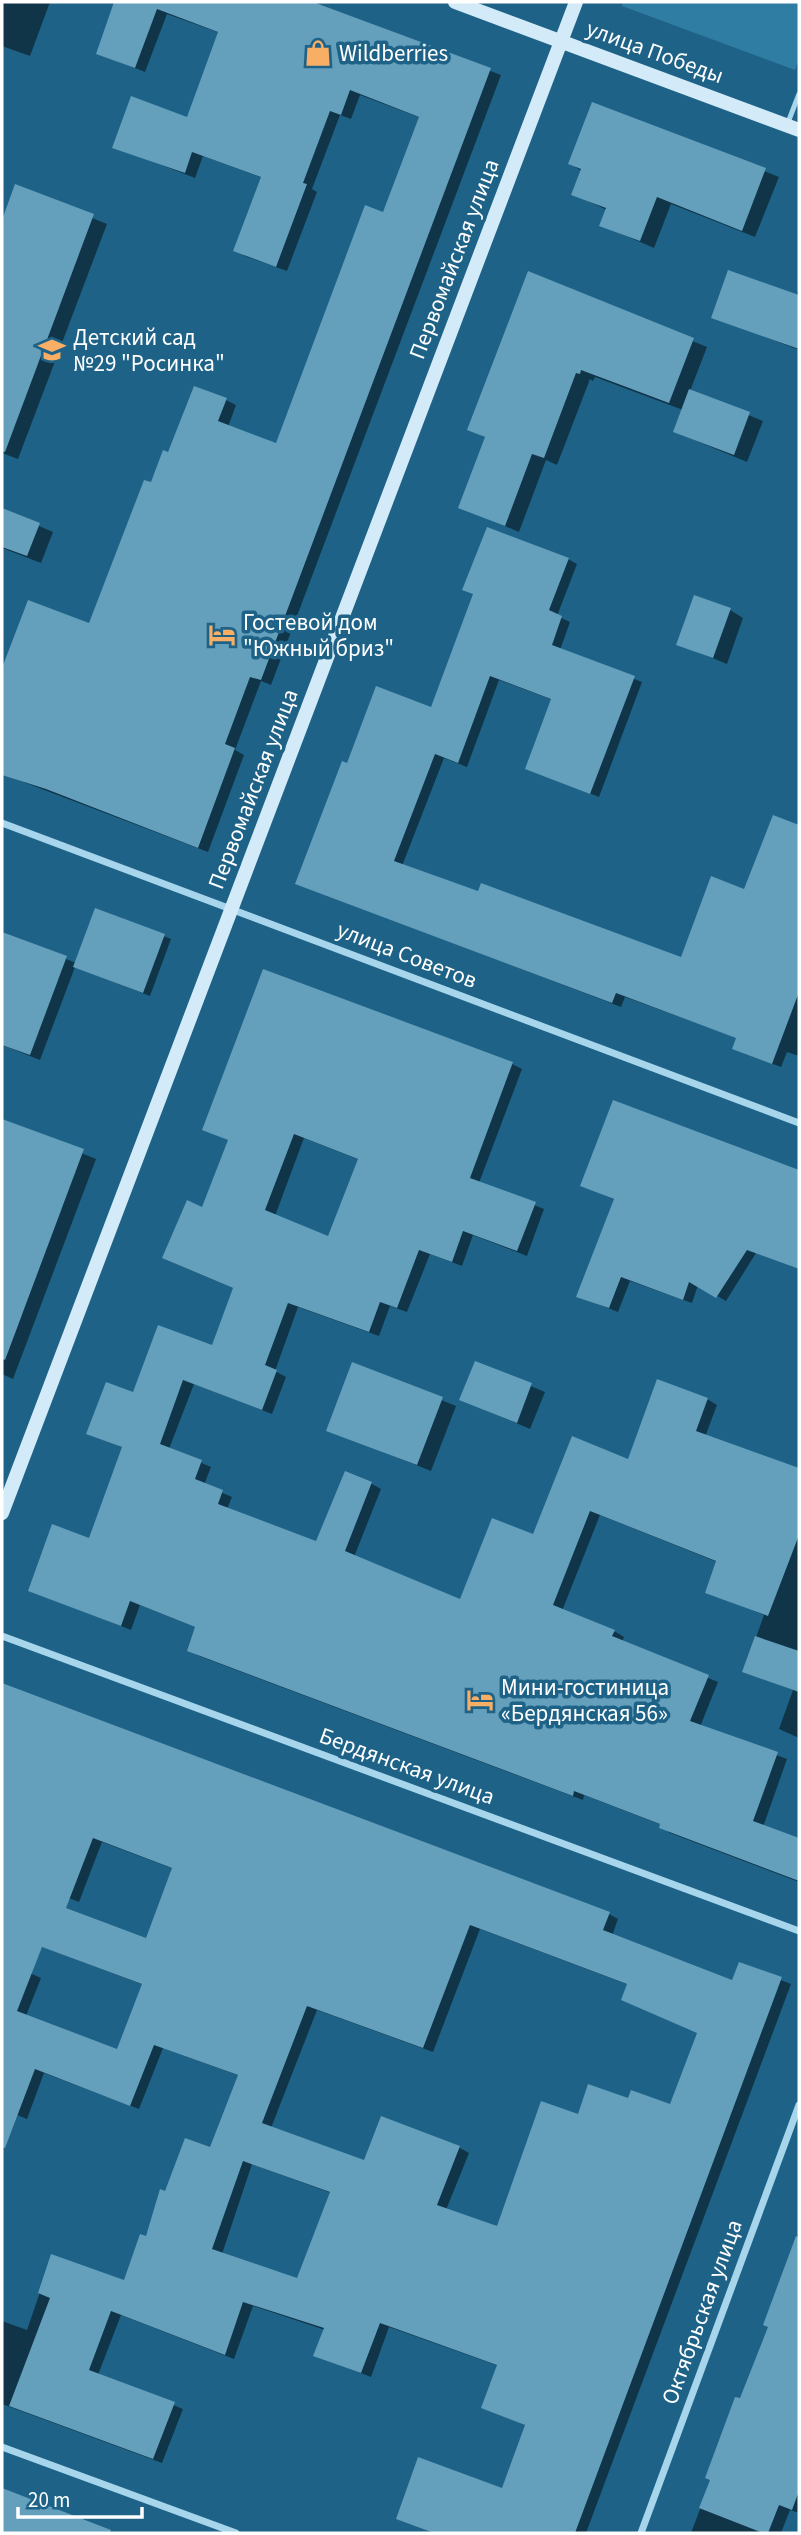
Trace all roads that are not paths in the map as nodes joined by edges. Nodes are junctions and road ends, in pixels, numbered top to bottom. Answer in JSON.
{"nodes":[{"id":1,"x":455,"y":2,"type":"edge"},
{"id":2,"x":576,"y":2,"type":"edge"},
{"id":3,"x":562,"y":42,"type":"junction"},
{"id":4,"x":799,"y":94,"type":"edge"},
{"id":5,"x":793,"y":127,"type":"edge"},
{"id":6,"x":2,"y":823,"type":"edge"},
{"id":7,"x":231,"y":909,"type":"junction"},
{"id":8,"x":799,"y":1124,"type":"edge"},
{"id":9,"x":2,"y":1513,"type":"edge"},
{"id":10,"x":2,"y":1636,"type":"edge"},
{"id":11,"x":799,"y":1931,"type":"edge"},
{"id":12,"x":799,"y":2105,"type":"edge"},
{"id":13,"x":2,"y":2447,"type":"edge"},
{"id":14,"x":236,"y":2533,"type":"edge"},
{"id":15,"x":641,"y":2533,"type":"edge"}],
"edges":[{"from":1,"to":3,"type":"street","name":"улица Победы"},
{"from":2,"to":3,"type":"street","name":"Первомайская улица"},
{"from":3,"to":5,"type":"street","name":"улица Победы"},
{"from":3,"to":7,"type":"street","name":"Первомайская улица"},
{"from":4,"to":5,"type":"lane"},
{"from":6,"to":7,"type":"street","name":"улица Советов"},
{"from":7,"to":8,"type":"street","name":"улица Советов"},
{"from":7,"to":9,"type":"street","name":"Первомайская улица"},
{"from":10,"to":11,"type":"street","name":"Бердянская улица"},
{"from":12,"to":15,"type":"street","name":"Октябрьская улица"},
{"from":13,"to":14,"type":"street"}]}
